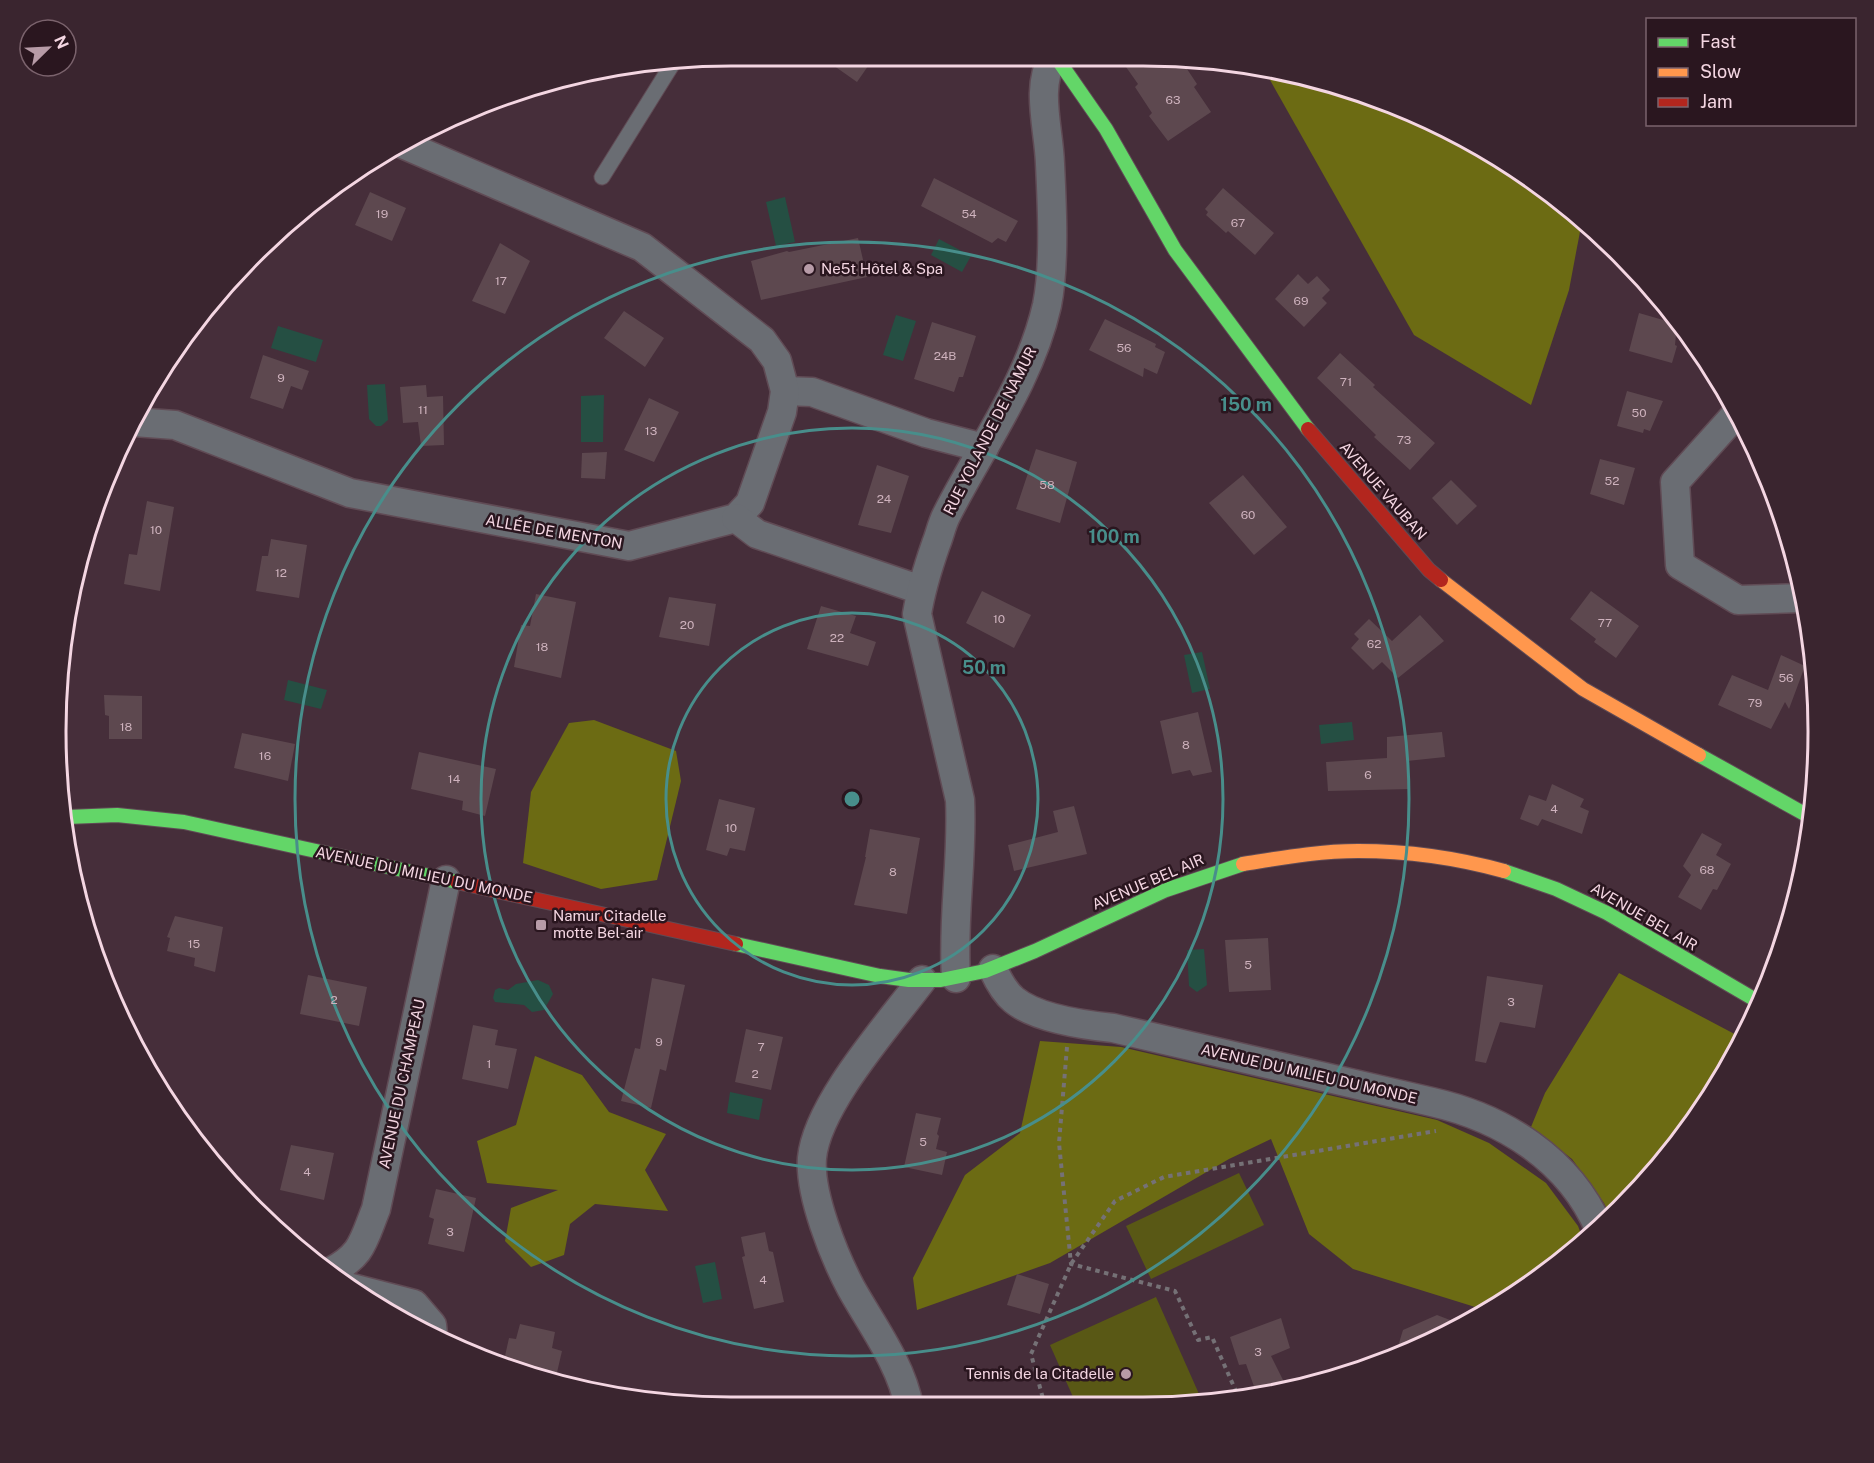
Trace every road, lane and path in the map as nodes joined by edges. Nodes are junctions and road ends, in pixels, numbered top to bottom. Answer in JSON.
{"nodes":[{"id":1,"x":1048,"y":66,"type":"edge"},
{"id":2,"x":1060,"y":66,"type":"edge"},
{"id":3,"x":669,"y":69,"type":"edge"},
{"id":4,"x":411,"y":149,"type":"edge"},
{"id":5,"x":602,"y":177,"type":"dead end"},
{"id":6,"x":785,"y":391,"type":"junction"},
{"id":7,"x":1731,"y":421,"type":"edge"},
{"id":8,"x":143,"y":423,"type":"edge"},
{"id":9,"x":984,"y":448,"type":"junction"},
{"id":10,"x":736,"y":518,"type":"junction"},
{"id":11,"x":921,"y":590,"type":"junction"},
{"id":12,"x":1794,"y":598,"type":"edge"},
{"id":13,"x":1803,"y":813,"type":"edge"},
{"id":14,"x":72,"y":817,"type":"edge"},
{"id":15,"x":446,"y":880,"type":"junction"},
{"id":16,"x":993,"y":969,"type":"junction"},
{"id":17,"x":956,"y":978,"type":"junction"},
{"id":18,"x":922,"y":980,"type":"junction"},
{"id":19,"x":1752,"y":998,"type":"edge"},
{"id":20,"x":1069,"y":1020,"type":"junction"},
{"id":21,"x":1479,"y":1115,"type":"junction"},
{"id":22,"x":1594,"y":1219,"type":"edge"},
{"id":23,"x":1071,"y":1264,"type":"junction"},
{"id":24,"x":338,"y":1268,"type":"edge"},
{"id":25,"x":377,"y":1295,"type":"edge"},
{"id":26,"x":432,"y":1325,"type":"edge"},
{"id":27,"x":1235,"y":1390,"type":"edge"},
{"id":28,"x":906,"y":1397,"type":"edge"},
{"id":29,"x":1042,"y":1397,"type":"edge"}],
"edges":[{"from":1,"to":9,"type":"street","name":"RUE YOLANDE DE NAMUR"},
{"from":2,"to":13,"type":"street","name":"AVENUE VAUBAN"},
{"from":3,"to":5,"type":"lane"},
{"from":4,"to":6,"type":"street"},
{"from":6,"to":9,"type":"street"},
{"from":6,"to":10,"type":"street"},
{"from":7,"to":12,"type":"street"},
{"from":8,"to":10,"type":"street","name":"ALLÉE DE MENTON"},
{"from":9,"to":11,"type":"street","name":"RUE YOLANDE DE NAMUR"},
{"from":10,"to":11,"type":"street"},
{"from":11,"to":17,"type":"street","name":"RUE YOLANDE DE NAMUR"},
{"from":14,"to":15,"type":"street","name":"AVENUE DU MILIEU DU MONDE"},
{"from":15,"to":18,"type":"street","name":"AVENUE DU MILIEU DU MONDE"},
{"from":15,"to":24,"type":"street","name":"AVENUE DU CHAMPEAU"},
{"from":16,"to":17,"type":"street","name":"AVENUE BEL AIR"},
{"from":16,"to":19,"type":"street","name":"AVENUE BEL AIR"},
{"from":16,"to":20,"type":"street","name":"AVENUE DU MILIEU DU MONDE"},
{"from":17,"to":18,"type":"street","name":"AVENUE DU MILIEU DU MONDE"},
{"from":18,"to":28,"type":"street"},
{"from":20,"to":21,"type":"street","name":"AVENUE DU MILIEU DU MONDE"},
{"from":20,"to":23,"type":"path"},
{"from":21,"to":22,"type":"street","name":"AVENUE DU MILIEU DU MONDE"},
{"from":21,"to":23,"type":"path"},
{"from":23,"to":27,"type":"path"},
{"from":23,"to":29,"type":"path"},
{"from":25,"to":26,"type":"street"}]}
